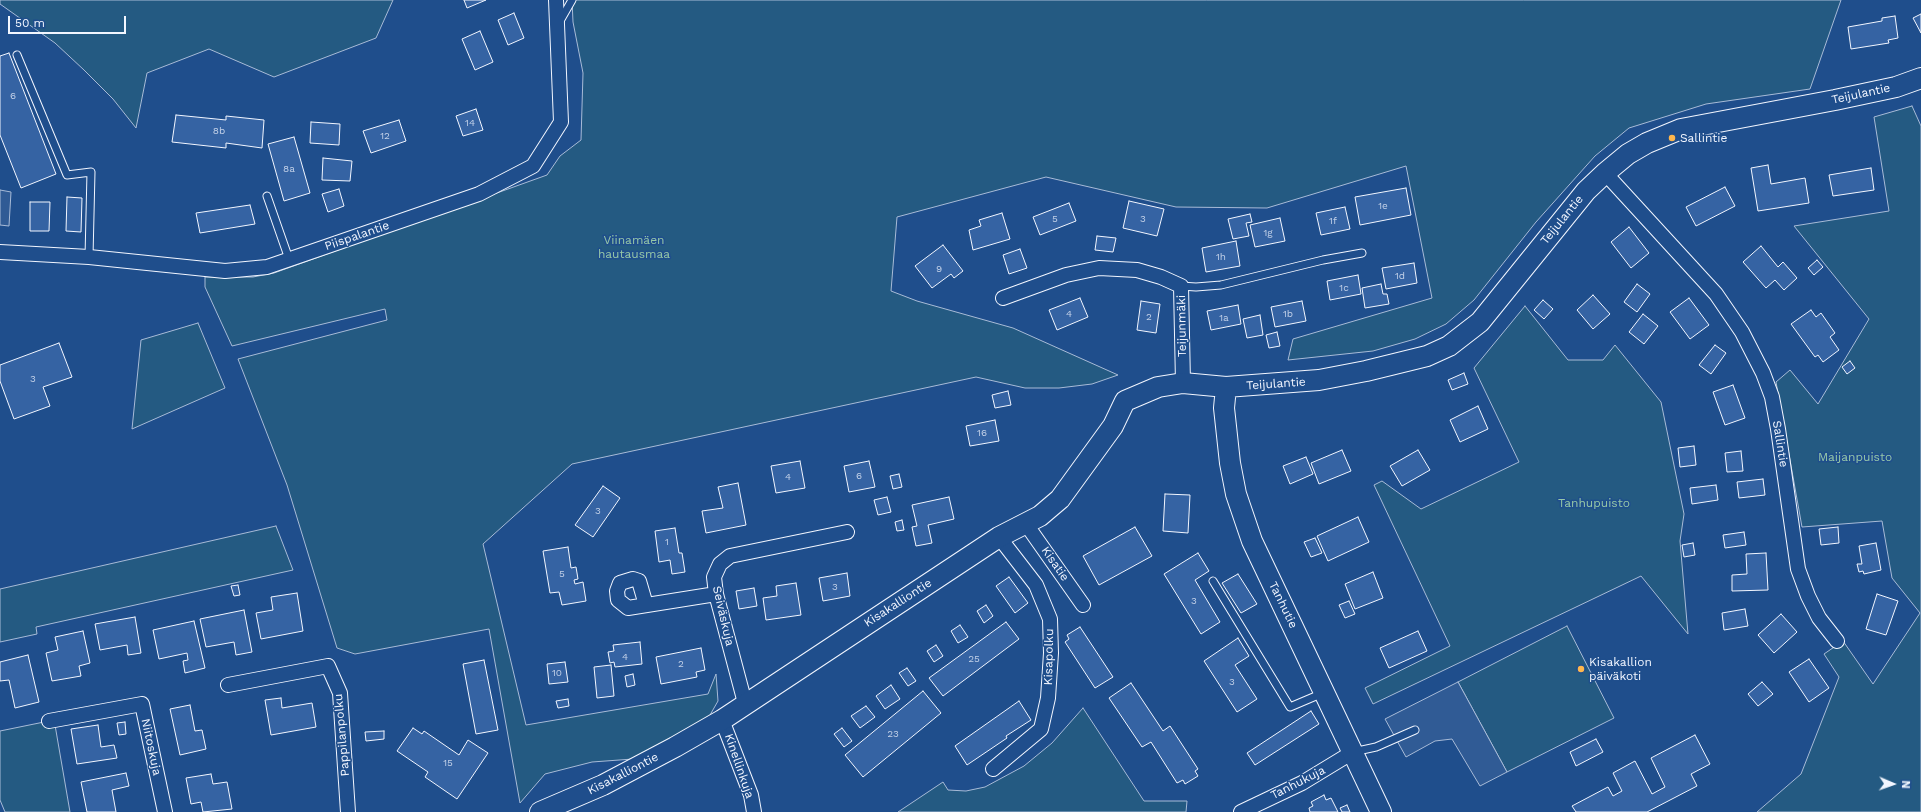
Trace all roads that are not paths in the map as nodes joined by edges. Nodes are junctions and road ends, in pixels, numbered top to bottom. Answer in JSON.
{"nodes":[{"id":1,"x":556,"y":0,"type":"edge"},
{"id":2,"x":572,"y":0,"type":"edge"},
{"id":3,"x":557,"y":27,"type":"junction"},
{"id":4,"x":17,"y":55,"type":"dead end"},
{"id":5,"x":1921,"y":78,"type":"edge"},
{"id":6,"x":1605,"y":172,"type":"junction"},
{"id":7,"x":267,"y":196,"type":"dead end"},
{"id":8,"x":0,"y":252,"type":"edge"},
{"id":9,"x":1362,"y":253,"type":"dead end"},
{"id":10,"x":89,"y":257,"type":"junction"},
{"id":11,"x":289,"y":259,"type":"junction"},
{"id":12,"x":1181,"y":286,"type":"junction"},
{"id":13,"x":1003,"y":298,"type":"dead end"},
{"id":14,"x":1183,"y":383,"type":"junction"},
{"id":15,"x":1226,"y":387,"type":"junction"},
{"id":16,"x":1026,"y":524,"type":"junction"},
{"id":17,"x":847,"y":532,"type":"dead end"},
{"id":18,"x":999,"y":537,"type":"junction"},
{"id":19,"x":1213,"y":581,"type":"dead end"},
{"id":20,"x":716,"y":594,"type":"junction"},
{"id":21,"x":646,"y":605,"type":"dead end"},
{"id":22,"x":1083,"y":605,"type":"dead end"},
{"id":23,"x":1837,"y":641,"type":"dead end"},
{"id":24,"x":228,"y":685,"type":"dead end"},
{"id":25,"x":1325,"y":692,"type":"junction"},
{"id":26,"x":745,"y":703,"type":"junction"},
{"id":27,"x":722,"y":720,"type":"junction"},
{"id":28,"x":49,"y":721,"type":"dead end"},
{"id":29,"x":1416,"y":730,"type":"dead end"},
{"id":30,"x":1353,"y":752,"type":"junction"},
{"id":31,"x":993,"y":769,"type":"dead end"},
{"id":32,"x":165,"y":812,"type":"edge"},
{"id":33,"x":348,"y":812,"type":"edge"},
{"id":34,"x":540,"y":812,"type":"edge"},
{"id":35,"x":754,"y":812,"type":"edge"},
{"id":36,"x":1241,"y":812,"type":"edge"},
{"id":37,"x":1381,"y":812,"type":"edge"}],
"edges":[{"from":1,"to":3,"type":"street","name":"Piispalantie"},
{"from":2,"to":3,"type":"lane"},
{"from":3,"to":11,"type":"street","name":"Piispalantie"},
{"from":4,"to":10,"type":"lane"},
{"from":5,"to":6,"type":"street","name":"Teijulantie"},
{"from":6,"to":15,"type":"street","name":"Teijulantie"},
{"from":6,"to":23,"type":"street","name":"Sallintie"},
{"from":7,"to":11,"type":"lane"},
{"from":8,"to":10,"type":"street","name":"Piispalantie"},
{"from":9,"to":12,"type":"lane"},
{"from":10,"to":11,"type":"street","name":"Piispalantie"},
{"from":12,"to":13,"type":"street","name":"Teijunmäki"},
{"from":12,"to":14,"type":"street","name":"Teijunmäki"},
{"from":14,"to":15,"type":"street","name":"Kisakalliontie"},
{"from":14,"to":16,"type":"street","name":"Kisakalliontie"},
{"from":15,"to":25,"type":"street","name":"Tanhutie"},
{"from":16,"to":18,"type":"street","name":"Kisakalliontie"},
{"from":16,"to":22,"type":"street","name":"Kisatie"},
{"from":17,"to":20,"type":"street","name":"Seiväskuja"},
{"from":18,"to":26,"type":"street","name":"Kisakalliontie"},
{"from":18,"to":31,"type":"street","name":"Kisapolku"},
{"from":19,"to":25,"type":"lane"},
{"from":20,"to":21,"type":"street"},
{"from":20,"to":26,"type":"street","name":"Seiväskuja"},
{"from":24,"to":33,"type":"street","name":"Pappilanpolku"},
{"from":25,"to":30,"type":"street","name":"Tanhutie"},
{"from":26,"to":27,"type":"street","name":"Kisakalliontie"},
{"from":27,"to":34,"type":"street","name":"Kisakalliontie"},
{"from":27,"to":35,"type":"street","name":"Kinellinkuja"},
{"from":28,"to":32,"type":"street","name":"Niitoskuja"},
{"from":29,"to":30,"type":"lane"},
{"from":30,"to":36,"type":"street","name":"Tanhukuja"},
{"from":30,"to":37,"type":"street","name":"Tanhutie"}]}
